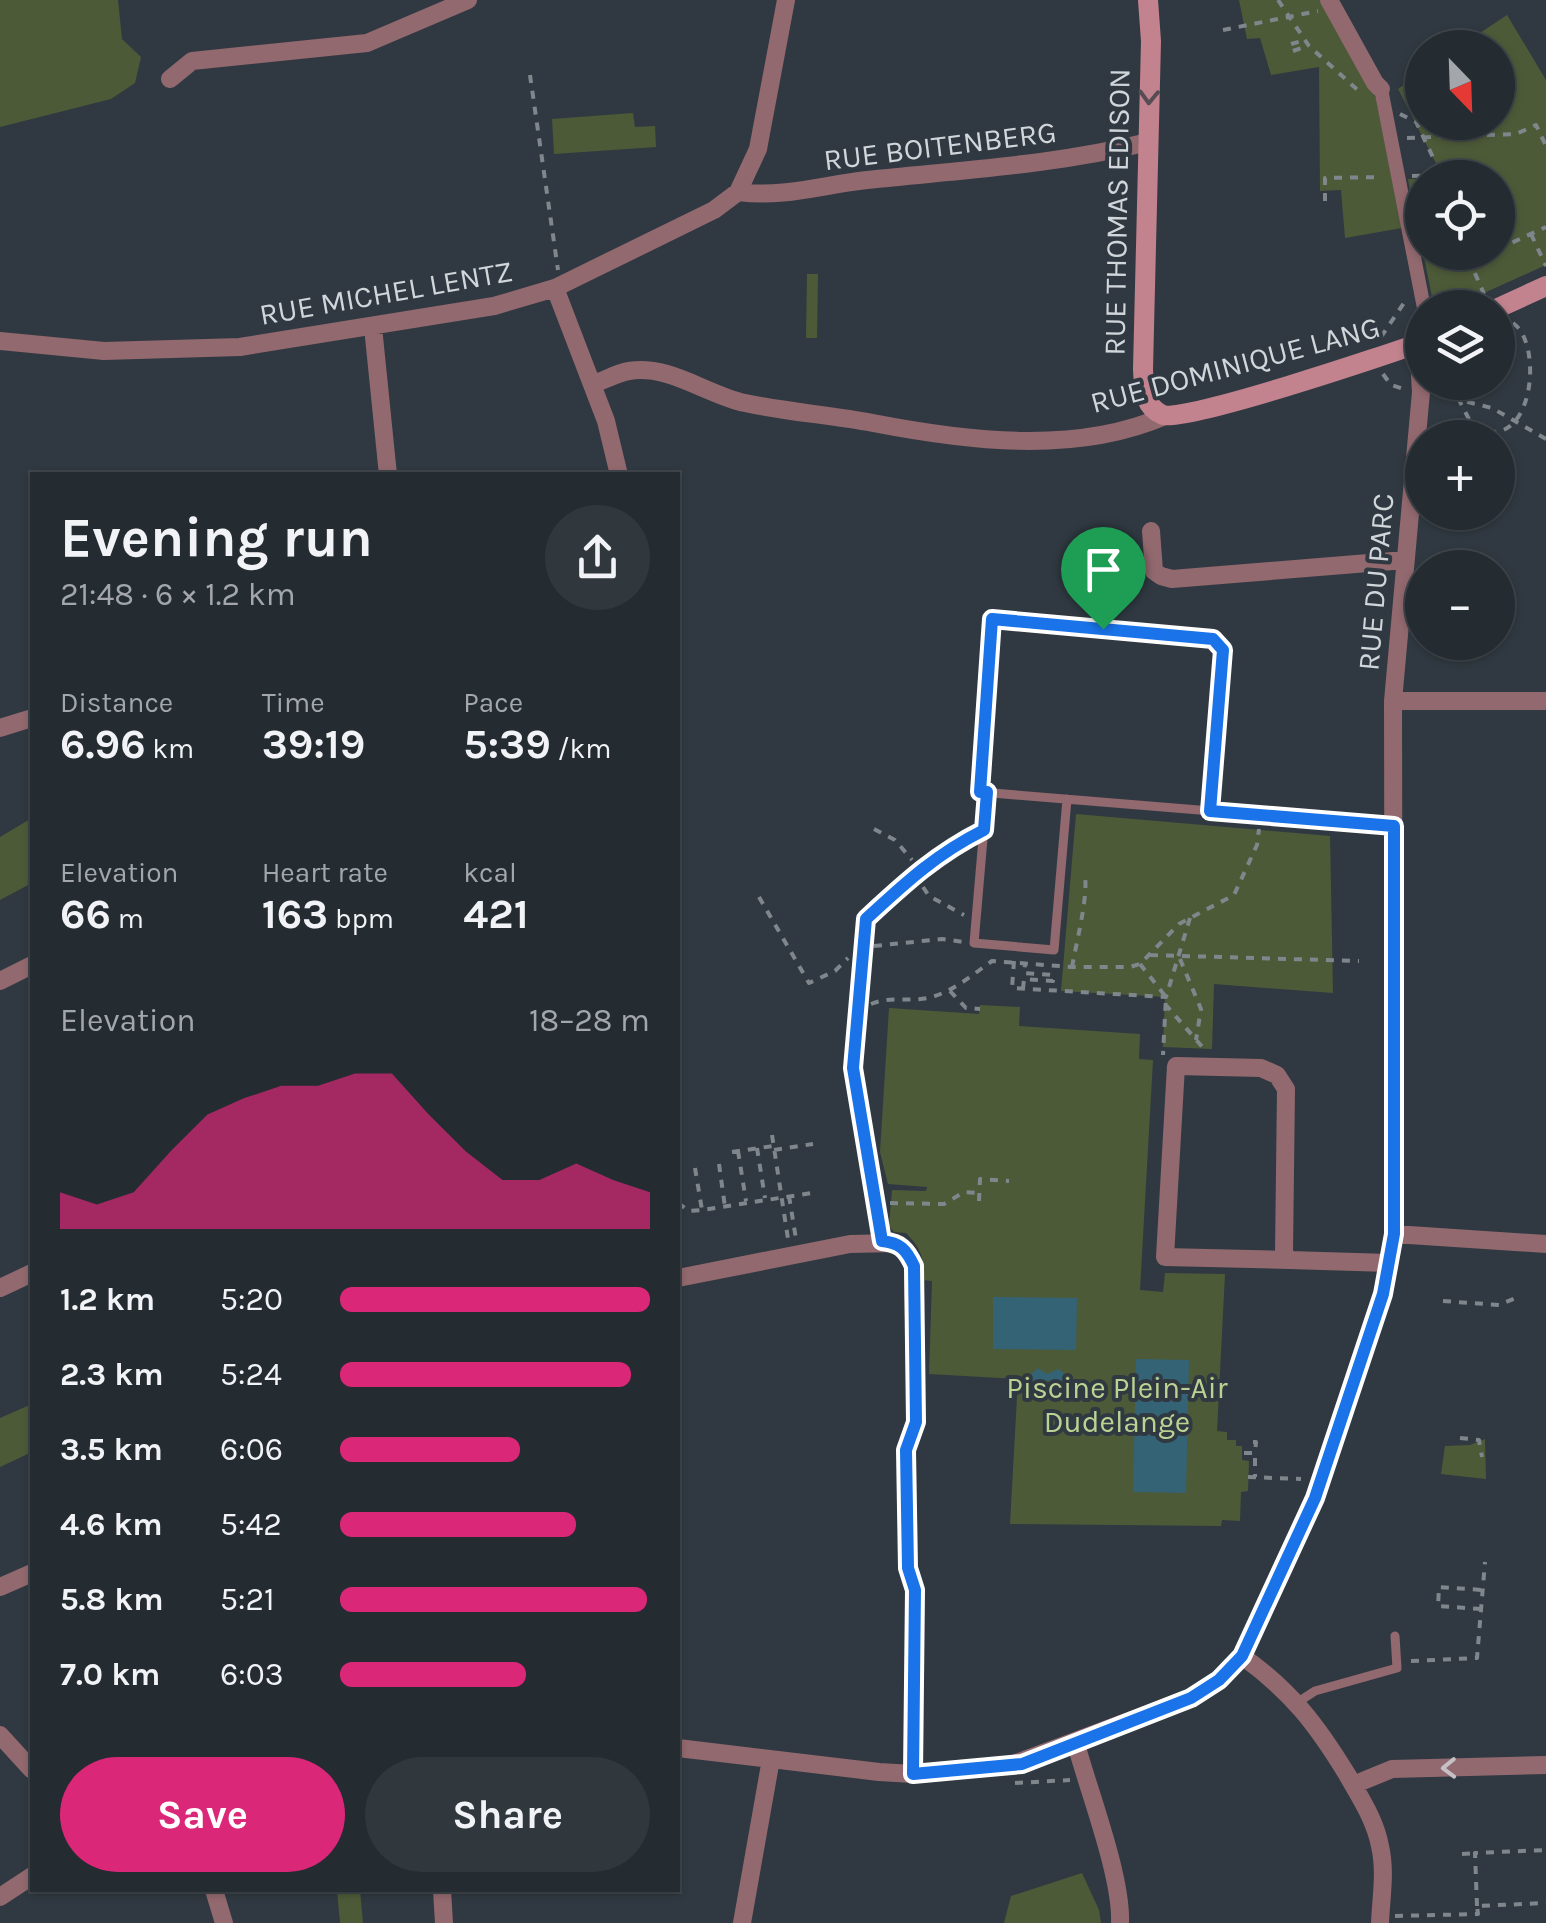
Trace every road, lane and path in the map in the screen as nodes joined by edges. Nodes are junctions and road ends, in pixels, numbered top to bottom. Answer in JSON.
{"nodes":[{"id":1,"x":468,"y":0,"type":"edge"},
{"id":2,"x":786,"y":0,"type":"edge"},
{"id":3,"x":1148,"y":0,"type":"edge"},
{"id":4,"x":1278,"y":0,"type":"edge"},
{"id":5,"x":1331,"y":4,"type":"edge"},
{"id":6,"x":1288,"y":17,"type":"junction"},
{"id":7,"x":1222,"y":30,"type":"dead end"},
{"id":8,"x":1301,"y":35,"type":"junction"},
{"id":9,"x":1289,"y":38,"type":"junction"},
{"id":10,"x":530,"y":75,"type":"dead end"},
{"id":11,"x":170,"y":80,"type":"dead end"},
{"id":12,"x":1383,"y":98,"type":"junction"},
{"id":13,"x":1405,"y":114,"type":"edge"},
{"id":14,"x":1515,"y":134,"type":"edge"},
{"id":15,"x":1405,"y":138,"type":"edge"},
{"id":16,"x":1392,"y":140,"type":"junction"},
{"id":17,"x":1148,"y":142,"type":"junction"},
{"id":18,"x":1546,"y":146,"type":"edge"},
{"id":19,"x":1400,"y":176,"type":"junction"},
{"id":20,"x":1405,"y":176,"type":"edge"},
{"id":21,"x":738,"y":192,"type":"junction"},
{"id":22,"x":1325,"y":201,"type":"dead end"},
{"id":23,"x":1546,"y":227,"type":"edge"},
{"id":24,"x":1531,"y":234,"type":"junction"},
{"id":25,"x":1515,"y":241,"type":"edge"},
{"id":26,"x":1545,"y":266,"type":"edge"},
{"id":27,"x":1419,"y":281,"type":"junction"},
{"id":28,"x":559,"y":286,"type":"junction"},
{"id":29,"x":1546,"y":286,"type":"edge"},
{"id":30,"x":1421,"y":290,"type":"edge"},
{"id":31,"x":1515,"y":300,"type":"edge"},
{"id":32,"x":1515,"y":321,"type":"edge"},
{"id":33,"x":373,"y":326,"type":"junction"},
{"id":34,"x":0,"y":340,"type":"edge"},
{"id":35,"x":1374,"y":346,"type":"dead end"},
{"id":36,"x":1405,"y":348,"type":"edge"},
{"id":37,"x":1537,"y":352,"type":"dead end"},
{"id":38,"x":1381,"y":367,"type":"dead end"},
{"id":39,"x":593,"y":384,"type":"junction"},
{"id":40,"x":1405,"y":389,"type":"edge"},
{"id":41,"x":1420,"y":400,"type":"edge"},
{"id":42,"x":1459,"y":400,"type":"edge"},
{"id":43,"x":1465,"y":400,"type":"edge"},
{"id":44,"x":1535,"y":400,"type":"dead end"},
{"id":45,"x":1165,"y":416,"type":"junction"},
{"id":46,"x":1520,"y":423,"type":"junction"},
{"id":47,"x":1546,"y":439,"type":"edge"},
{"id":48,"x":388,"y":472,"type":"edge"},
{"id":49,"x":618,"y":472,"type":"edge"},
{"id":50,"x":1151,"y":530,"type":"dead end"},
{"id":51,"x":1406,"y":550,"type":"edge"},
{"id":52,"x":1405,"y":560,"type":"joint"},
{"id":53,"x":1393,"y":701,"type":"junction"},
{"id":54,"x":1546,"y":701,"type":"edge"},
{"id":55,"x":30,"y":719,"type":"edge"},
{"id":56,"x":0,"y":728,"type":"edge"},
{"id":57,"x":987,"y":792,"type":"junction"},
{"id":58,"x":1067,"y":799,"type":"junction"},
{"id":59,"x":1210,"y":811,"type":"junction"},
{"id":60,"x":1260,"y":815,"type":"junction"},
{"id":61,"x":1394,"y":826,"type":"junction"},
{"id":62,"x":984,"y":830,"type":"junction"},
{"id":63,"x":1084,"y":873,"type":"dead end"},
{"id":64,"x":759,"y":897,"type":"dead end"},
{"id":65,"x":1190,"y":918,"type":"junction"},
{"id":66,"x":942,"y":939,"type":"dead end"},
{"id":67,"x":974,"y":943,"type":"junction"},
{"id":68,"x":1150,"y":955,"type":"junction"},
{"id":69,"x":1180,"y":958,"type":"junction"},
{"id":70,"x":1359,"y":961,"type":"dead end"},
{"id":71,"x":1014,"y":962,"type":"junction"},
{"id":72,"x":1025,"y":963,"type":"junction"},
{"id":73,"x":1140,"y":964,"type":"junction"},
{"id":74,"x":30,"y":966,"type":"edge"},
{"id":75,"x":1072,"y":967,"type":"junction"},
{"id":76,"x":802,"y":971,"type":"dead end"},
{"id":77,"x":0,"y":980,"type":"edge"},
{"id":78,"x":1023,"y":989,"type":"junction"},
{"id":79,"x":950,"y":991,"type":"junction"},
{"id":80,"x":1166,"y":1001,"type":"junction"},
{"id":81,"x":859,"y":1010,"type":"junction"},
{"id":82,"x":980,"y":1010,"type":"dead end"},
{"id":83,"x":1196,"y":1040,"type":"junction"},
{"id":84,"x":1176,"y":1066,"type":"junction"},
{"id":85,"x":1219,"y":1067,"type":"junction"},
{"id":86,"x":772,"y":1135,"type":"dead end"},
{"id":87,"x":813,"y":1144,"type":"dead end"},
{"id":88,"x":757,"y":1148,"type":"junction"},
{"id":89,"x":774,"y":1148,"type":"junction"},
{"id":90,"x":718,"y":1164,"type":"dead end"},
{"id":91,"x":695,"y":1168,"type":"dead end"},
{"id":92,"x":1009,"y":1181,"type":"dead end"},
{"id":93,"x":818,"y":1192,"type":"dead end"},
{"id":94,"x":980,"y":1193,"type":"junction"},
{"id":95,"x":789,"y":1196,"type":"junction"},
{"id":96,"x":782,"y":1197,"type":"junction"},
{"id":97,"x":765,"y":1200,"type":"junction"},
{"id":98,"x":979,"y":1202,"type":"dead end"},
{"id":99,"x":746,"y":1203,"type":"junction"},
{"id":100,"x":891,"y":1203,"type":"dead end"},
{"id":101,"x":680,"y":1205,"type":"edge"},
{"id":102,"x":725,"y":1206,"type":"junction"},
{"id":103,"x":702,"y":1210,"type":"junction"},
{"id":104,"x":1394,"y":1234,"type":"junction"},
{"id":105,"x":882,"y":1241,"type":"junction"},
{"id":106,"x":1546,"y":1244,"type":"edge"},
{"id":107,"x":1289,"y":1260,"type":"junction"},
{"id":108,"x":1389,"y":1262,"type":"junction"},
{"id":109,"x":30,"y":1274,"type":"edge"},
{"id":110,"x":680,"y":1278,"type":"edge"},
{"id":111,"x":0,"y":1288,"type":"edge"},
{"id":112,"x":1518,"y":1297,"type":"dead end"},
{"id":113,"x":1443,"y":1300,"type":"dead end"},
{"id":114,"x":1460,"y":1438,"type":"dead end"},
{"id":115,"x":1252,"y":1442,"type":"dead end"},
{"id":116,"x":1244,"y":1452,"type":"dead end"},
{"id":117,"x":1256,"y":1453,"type":"junction"},
{"id":118,"x":1482,"y":1457,"type":"dead end"},
{"id":119,"x":1321,"y":1480,"type":"junction"},
{"id":120,"x":1485,"y":1562,"type":"dead end"},
{"id":121,"x":30,"y":1574,"type":"edge"},
{"id":122,"x":0,"y":1587,"type":"edge"},
{"id":123,"x":1482,"y":1590,"type":"junction"},
{"id":124,"x":1481,"y":1609,"type":"junction"},
{"id":125,"x":1395,"y":1636,"type":"dead end"},
{"id":126,"x":1242,"y":1656,"type":"junction"},
{"id":127,"x":1396,"y":1662,"type":"junction"},
{"id":128,"x":1298,"y":1702,"type":"junction"},
{"id":129,"x":0,"y":1735,"type":"edge"},
{"id":130,"x":1076,"y":1744,"type":"junction"},
{"id":131,"x":680,"y":1748,"type":"edge"},
{"id":132,"x":771,"y":1759,"type":"junction"},
{"id":133,"x":1546,"y":1765,"type":"edge"},
{"id":134,"x":30,"y":1768,"type":"edge"},
{"id":135,"x":913,"y":1774,"type":"junction"},
{"id":136,"x":1353,"y":1785,"type":"junction"},
{"id":137,"x":1546,"y":1850,"type":"edge"},
{"id":138,"x":1475,"y":1853,"type":"junction"},
{"id":139,"x":1462,"y":1854,"type":"dead end"},
{"id":140,"x":30,"y":1877,"type":"edge"},
{"id":141,"x":215,"y":1892,"type":"edge"},
{"id":142,"x":442,"y":1892,"type":"edge"},
{"id":143,"x":0,"y":1897,"type":"edge"},
{"id":144,"x":1546,"y":1903,"type":"edge"},
{"id":145,"x":1477,"y":1906,"type":"junction"},
{"id":146,"x":1380,"y":1920,"type":"edge"},
{"id":147,"x":224,"y":1923,"type":"edge"},
{"id":148,"x":444,"y":1923,"type":"edge"},
{"id":149,"x":742,"y":1923,"type":"edge"},
{"id":150,"x":1120,"y":1923,"type":"edge"}],
"edges":[{"from":1,"to":11,"type":"street"},
{"from":2,"to":21,"type":"street"},
{"from":3,"to":17,"type":"main road","name":"RUE THOMAS EDISON","one_way":true},
{"from":4,"to":6,"type":"path"},
{"from":5,"to":6,"type":"path"},
{"from":5,"to":12,"type":"street"},
{"from":6,"to":7,"type":"path"},
{"from":6,"to":8,"type":"path"},
{"from":8,"to":9,"type":"path"},
{"from":8,"to":9,"type":"path"},
{"from":8,"to":9,"type":"path"},
{"from":8,"to":12,"type":"path"},
{"from":10,"to":28,"type":"path"},
{"from":12,"to":13,"type":"path"},
{"from":12,"to":16,"type":"street"},
{"from":14,"to":18,"type":"path"},
{"from":15,"to":16,"type":"path"},
{"from":16,"to":19,"type":"street"},
{"from":17,"to":21,"type":"street","name":"RUE BOITENBERG"},
{"from":17,"to":45,"type":"main road","name":"RUE THOMAS EDISON"},
{"from":19,"to":20,"type":"path"},
{"from":19,"to":22,"type":"path"},
{"from":19,"to":27,"type":"street"},
{"from":21,"to":28,"type":"street","name":"RUE MICHEL LENTZ"},
{"from":23,"to":24,"type":"path"},
{"from":24,"to":25,"type":"path"},
{"from":24,"to":26,"type":"path"},
{"from":27,"to":30,"type":"street"},
{"from":27,"to":35,"type":"path"},
{"from":28,"to":33,"type":"street","name":"RUE MICHEL LENTZ"},
{"from":28,"to":39,"type":"street"},
{"from":29,"to":31,"type":"main road"},
{"from":32,"to":37,"type":"path"},
{"from":33,"to":34,"type":"street","name":"RUE MICHEL LENTZ"},
{"from":33,"to":48,"type":"street"},
{"from":36,"to":45,"type":"main road","name":"RUE DOMINIQUE LANG"},
{"from":38,"to":40,"type":"path"},
{"from":39,"to":45,"type":"street","name":"RUE DOMINIQUE LANG"},
{"from":39,"to":49,"type":"street"},
{"from":41,"to":51,"type":"street","name":"RUE DU PARC"},
{"from":42,"to":46,"type":"path"},
{"from":43,"to":46,"type":"path"},
{"from":44,"to":46,"type":"path"},
{"from":46,"to":47,"type":"path"},
{"from":50,"to":52,"type":"street"},
{"from":52,"to":53,"type":"street","name":"RUE DU PARC"},
{"from":53,"to":54,"type":"street"},
{"from":53,"to":61,"type":"street","name":"RUE DU PARC"},
{"from":55,"to":56,"type":"street"},
{"from":57,"to":58,"type":"lane"},
{"from":57,"to":59,"type":"lane"},
{"from":57,"to":62,"type":"lane"},
{"from":58,"to":59,"type":"lane"},
{"from":58,"to":67,"type":"lane"},
{"from":59,"to":60,"type":"lane"},
{"from":60,"to":61,"type":"lane"},
{"from":60,"to":65,"type":"path"},
{"from":61,"to":104,"type":"street","name":"RUE DU PARC"},
{"from":62,"to":67,"type":"lane"},
{"from":62,"to":81,"type":"lane"},
{"from":63,"to":75,"type":"path"},
{"from":64,"to":76,"type":"path"},
{"from":65,"to":68,"type":"path"},
{"from":65,"to":69,"type":"path"},
{"from":66,"to":67,"type":"path"},
{"from":68,"to":69,"type":"path"},
{"from":68,"to":73,"type":"path"},
{"from":69,"to":70,"type":"path"},
{"from":69,"to":80,"type":"path"},
{"from":69,"to":83,"type":"path"},
{"from":71,"to":72,"type":"path"},
{"from":71,"to":78,"type":"path"},
{"from":71,"to":79,"type":"path"},
{"from":72,"to":75,"type":"path"},
{"from":72,"to":78,"type":"path"},
{"from":73,"to":75,"type":"path"},
{"from":73,"to":80,"type":"path"},
{"from":74,"to":77,"type":"street"},
{"from":78,"to":80,"type":"path"},
{"from":79,"to":81,"type":"path"},
{"from":79,"to":82,"type":"path"},
{"from":80,"to":83,"type":"path"},
{"from":80,"to":84,"type":"path"},
{"from":81,"to":105,"type":"lane"},
{"from":83,"to":85,"type":"path"},
{"from":84,"to":85,"type":"street"},
{"from":84,"to":107,"type":"street"},
{"from":85,"to":107,"type":"street"},
{"from":86,"to":89,"type":"path"},
{"from":87,"to":89,"type":"path"},
{"from":88,"to":89,"type":"path"},
{"from":88,"to":97,"type":"path"},
{"from":88,"to":99,"type":"path"},
{"from":89,"to":96,"type":"path"},
{"from":90,"to":102,"type":"path"},
{"from":91,"to":103,"type":"path"},
{"from":92,"to":94,"type":"path"},
{"from":93,"to":95,"type":"path"},
{"from":94,"to":98,"type":"path"},
{"from":94,"to":100,"type":"path"},
{"from":95,"to":96,"type":"path"},
{"from":95,"to":96,"type":"path"},
{"from":96,"to":97,"type":"path"},
{"from":97,"to":99,"type":"path"},
{"from":99,"to":102,"type":"path"},
{"from":101,"to":103,"type":"path"},
{"from":102,"to":103,"type":"path"},
{"from":104,"to":106,"type":"street"},
{"from":104,"to":108,"type":"street","name":"RUE DU PARC"},
{"from":105,"to":110,"type":"street"},
{"from":105,"to":135,"type":"street"},
{"from":107,"to":108,"type":"street"},
{"from":108,"to":119,"type":"street","name":"RUE DU PARC"},
{"from":109,"to":111,"type":"street"},
{"from":112,"to":113,"type":"path"},
{"from":114,"to":118,"type":"path"},
{"from":115,"to":117,"type":"path"},
{"from":116,"to":117,"type":"path"},
{"from":117,"to":119,"type":"path"},
{"from":119,"to":126,"type":"street","name":"RUE DU PARC"},
{"from":120,"to":123,"type":"path"},
{"from":121,"to":122,"type":"street"},
{"from":123,"to":124,"type":"path"},
{"from":123,"to":124,"type":"path"},
{"from":124,"to":127,"type":"path"},
{"from":125,"to":127,"type":"lane"},
{"from":126,"to":128,"type":"street"},
{"from":126,"to":130,"type":"street","name":"RUE DU PARC"},
{"from":127,"to":128,"type":"lane"},
{"from":128,"to":136,"type":"street"},
{"from":129,"to":134,"type":"street"},
{"from":130,"to":135,"type":"street","name":"RUE DU PARC"},
{"from":130,"to":150,"type":"street"},
{"from":131,"to":132,"type":"street","name":"RUE DU PARC"},
{"from":132,"to":135,"type":"street","name":"RUE DU PARC"},
{"from":132,"to":149,"type":"street"},
{"from":133,"to":136,"type":"street","one_way":true},
{"from":136,"to":146,"type":"street"},
{"from":137,"to":138,"type":"path"},
{"from":138,"to":139,"type":"path"},
{"from":138,"to":145,"type":"path"},
{"from":140,"to":143,"type":"street"},
{"from":141,"to":147,"type":"street"},
{"from":142,"to":148,"type":"street"},
{"from":144,"to":145,"type":"path"},
{"from":145,"to":146,"type":"path"}]}
